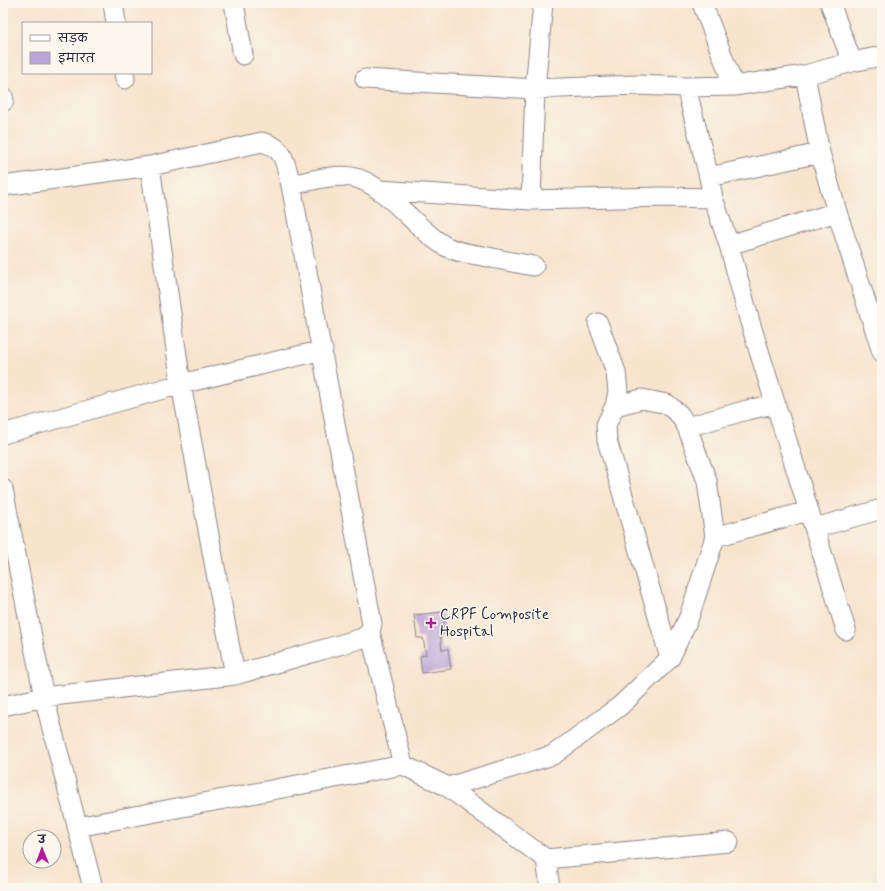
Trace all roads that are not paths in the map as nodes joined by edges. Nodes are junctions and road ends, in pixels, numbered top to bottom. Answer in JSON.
{"nodes":[{"id":1,"x":113,"y":3,"type":"edge"},
{"id":2,"x":234,"y":3,"type":"edge"},
{"id":3,"x":543,"y":3,"type":"edge"},
{"id":4,"x":702,"y":3,"type":"edge"},
{"id":5,"x":830,"y":3,"type":"edge"},
{"id":6,"x":116,"y":22,"type":"edge"},
{"id":7,"x":243,"y":55,"type":"dead end"},
{"id":8,"x":882,"y":56,"type":"edge"},
{"id":9,"x":852,"y":62,"type":"junction"},
{"id":10,"x":805,"y":75,"type":"junction"},
{"id":11,"x":365,"y":79,"type":"dead end"},
{"id":12,"x":734,"y":86,"type":"junction"},
{"id":13,"x":535,"y":88,"type":"junction"},
{"id":14,"x":686,"y":88,"type":"junction"},
{"id":15,"x":820,"y":152,"type":"junction"},
{"id":16,"x":150,"y":166,"type":"junction"},
{"id":17,"x":710,"y":177,"type":"junction"},
{"id":18,"x":291,"y":185,"type":"junction"},
{"id":19,"x":3,"y":186,"type":"edge"},
{"id":20,"x":379,"y":190,"type":"junction"},
{"id":21,"x":713,"y":198,"type":"junction"},
{"id":22,"x":531,"y":200,"type":"junction"},
{"id":23,"x":836,"y":212,"type":"junction"},
{"id":24,"x":728,"y":245,"type":"junction"},
{"id":25,"x":534,"y":266,"type":"dead end"},
{"id":26,"x":598,"y":323,"type":"dead end"},
{"id":27,"x":323,"y":350,"type":"junction"},
{"id":28,"x":882,"y":352,"type":"edge"},
{"id":29,"x":181,"y":384,"type":"junction"},
{"id":30,"x":775,"y":404,"type":"junction"},
{"id":31,"x":615,"y":406,"type":"junction"},
{"id":32,"x":687,"y":427,"type":"junction"},
{"id":33,"x":3,"y":434,"type":"edge"},
{"id":34,"x":3,"y":489,"type":"edge"},
{"id":35,"x":882,"y":509,"type":"edge"},
{"id":36,"x":808,"y":510,"type":"junction"},
{"id":37,"x":814,"y":528,"type":"junction"},
{"id":38,"x":715,"y":537,"type":"junction"},
{"id":39,"x":846,"y":630,"type":"dead end"},
{"id":40,"x":370,"y":632,"type":"junction"},
{"id":41,"x":670,"y":658,"type":"junction"},
{"id":42,"x":235,"y":675,"type":"junction"},
{"id":43,"x":44,"y":697,"type":"junction"},
{"id":44,"x":3,"y":706,"type":"edge"},
{"id":45,"x":403,"y":765,"type":"junction"},
{"id":46,"x":448,"y":787,"type":"junction"},
{"id":47,"x":77,"y":827,"type":"junction"},
{"id":48,"x":729,"y":842,"type":"dead end"},
{"id":49,"x":546,"y":859,"type":"junction"},
{"id":50,"x":93,"y":888,"type":"edge"},
{"id":51,"x":550,"y":888,"type":"edge"}],
"edges":[{"from":1,"to":6,"type":"street"},
{"from":2,"to":7,"type":"street"},
{"from":3,"to":13,"type":"street"},
{"from":4,"to":12,"type":"street"},
{"from":5,"to":9,"type":"street"},
{"from":8,"to":9,"type":"street"},
{"from":9,"to":10,"type":"street"},
{"from":10,"to":12,"type":"street"},
{"from":10,"to":15,"type":"street"},
{"from":11,"to":13,"type":"street"},
{"from":12,"to":14,"type":"street"},
{"from":13,"to":14,"type":"street"},
{"from":13,"to":22,"type":"street"},
{"from":14,"to":17,"type":"street"},
{"from":15,"to":17,"type":"street"},
{"from":15,"to":23,"type":"street"},
{"from":16,"to":18,"type":"street"},
{"from":16,"to":19,"type":"street"},
{"from":16,"to":29,"type":"street"},
{"from":17,"to":21,"type":"street"},
{"from":18,"to":20,"type":"street"},
{"from":18,"to":27,"type":"street"},
{"from":20,"to":22,"type":"street"},
{"from":20,"to":25,"type":"street"},
{"from":21,"to":22,"type":"street"},
{"from":21,"to":24,"type":"street"},
{"from":23,"to":24,"type":"street"},
{"from":23,"to":28,"type":"street"},
{"from":24,"to":30,"type":"street"},
{"from":26,"to":31,"type":"street"},
{"from":27,"to":29,"type":"street"},
{"from":27,"to":40,"type":"street"},
{"from":29,"to":33,"type":"street"},
{"from":29,"to":42,"type":"street"},
{"from":30,"to":32,"type":"street"},
{"from":30,"to":36,"type":"street"},
{"from":31,"to":32,"type":"street"},
{"from":31,"to":41,"type":"street"},
{"from":32,"to":38,"type":"street"},
{"from":34,"to":43,"type":"street"},
{"from":35,"to":37,"type":"street"},
{"from":36,"to":37,"type":"street"},
{"from":36,"to":38,"type":"street"},
{"from":37,"to":39,"type":"street"},
{"from":38,"to":41,"type":"street"},
{"from":40,"to":42,"type":"street"},
{"from":40,"to":45,"type":"street"},
{"from":41,"to":46,"type":"street"},
{"from":42,"to":43,"type":"street"},
{"from":43,"to":44,"type":"street"},
{"from":43,"to":47,"type":"street"},
{"from":45,"to":46,"type":"street"},
{"from":45,"to":47,"type":"street"},
{"from":46,"to":49,"type":"street"},
{"from":47,"to":50,"type":"street"},
{"from":48,"to":49,"type":"street"},
{"from":49,"to":51,"type":"street"}]}
